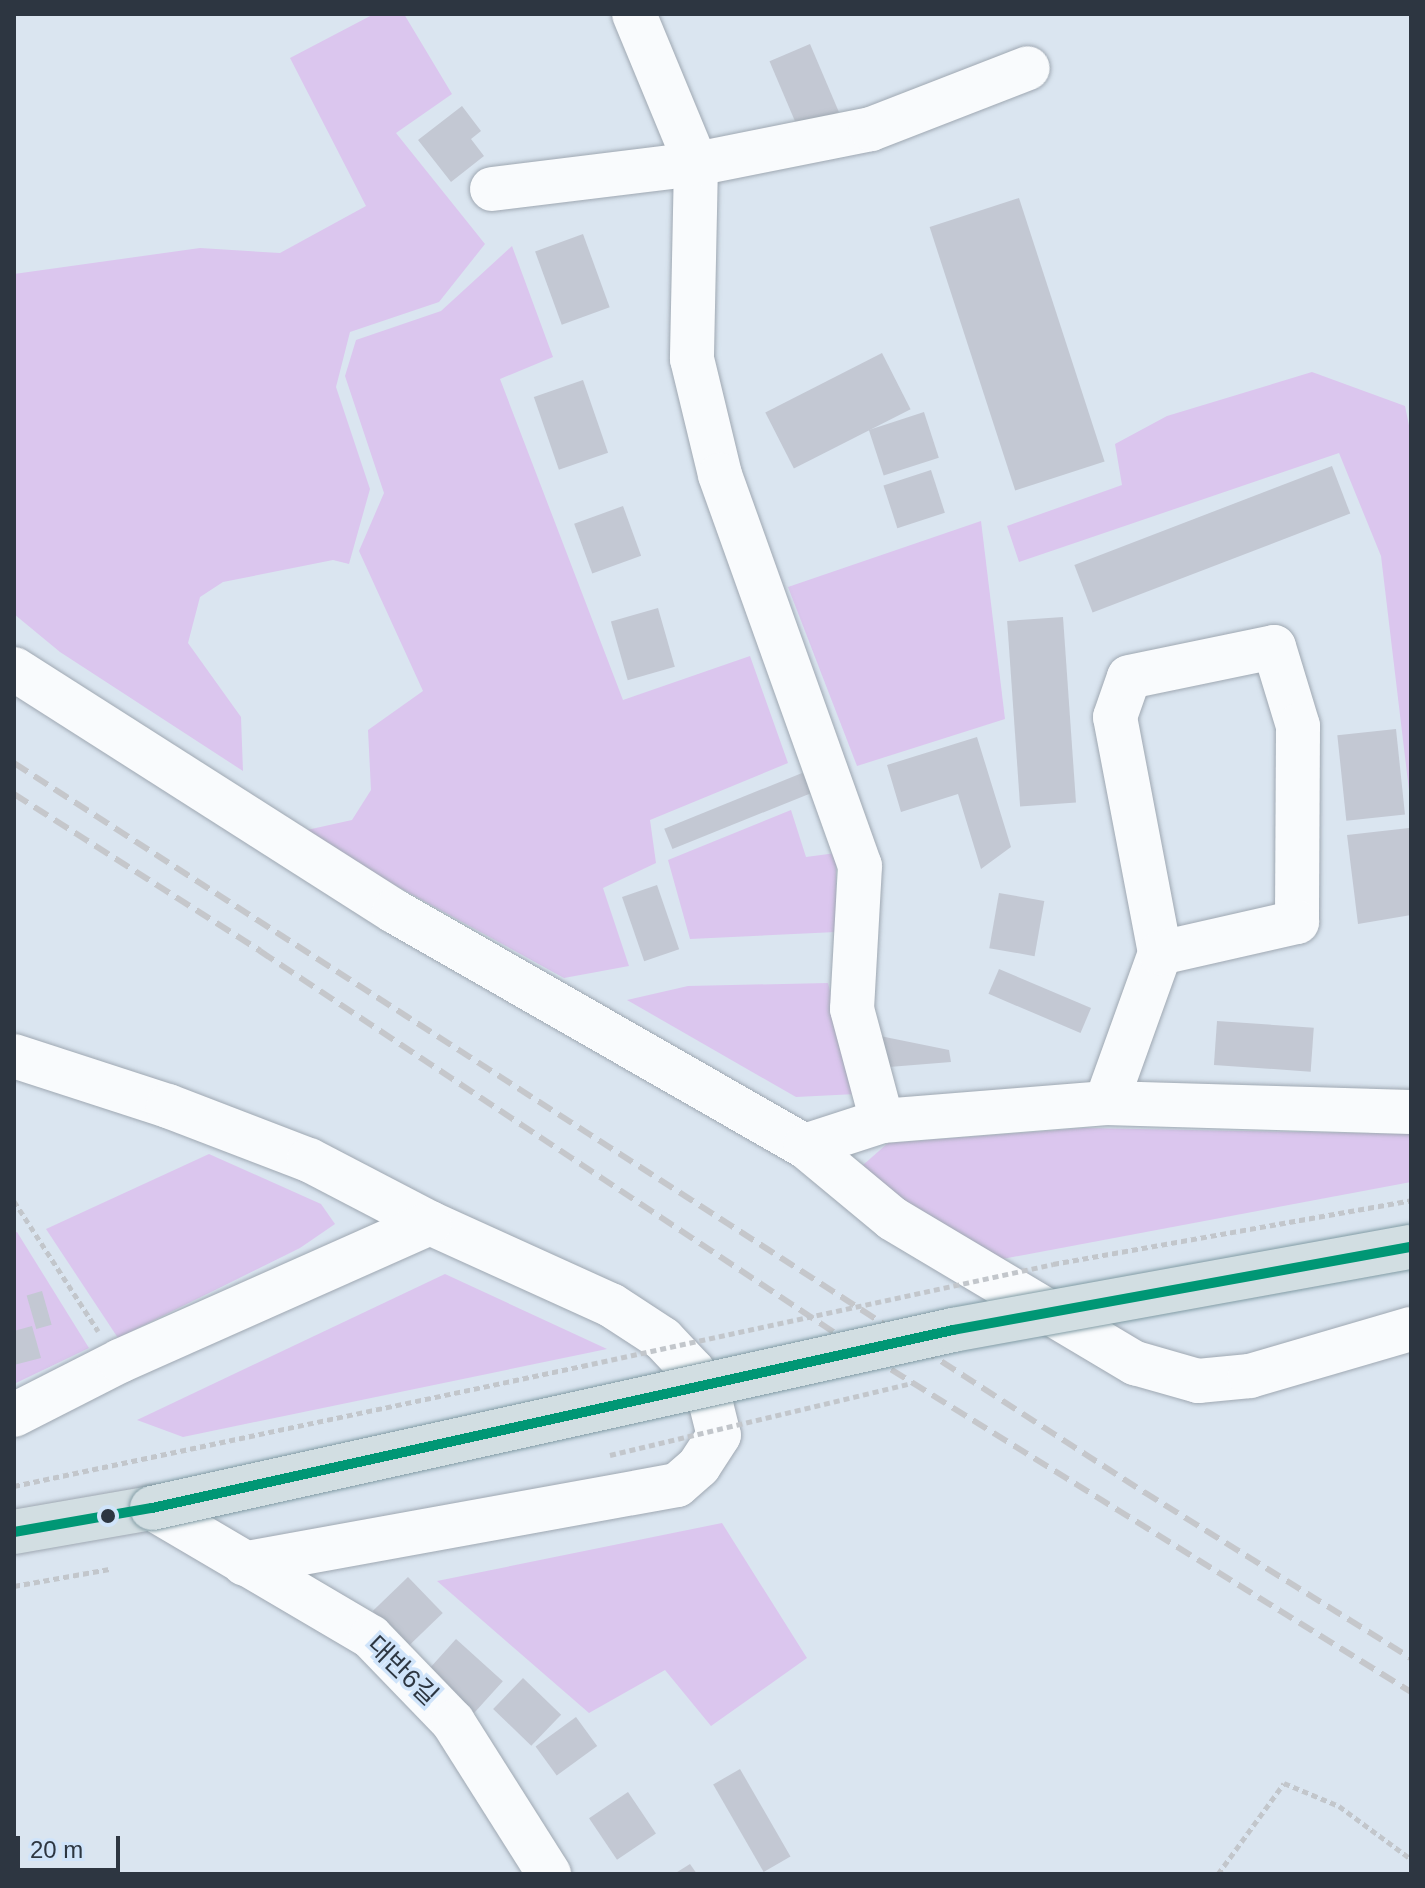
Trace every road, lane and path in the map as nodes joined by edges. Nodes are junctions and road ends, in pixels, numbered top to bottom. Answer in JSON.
{"nodes":[{"id":1,"x":634,"y":14,"type":"edge"},
{"id":2,"x":1028,"y":68,"type":"dead end"},
{"id":3,"x":696,"y":164,"type":"junction"},
{"id":4,"x":492,"y":189,"type":"dead end"},
{"id":5,"x":14,"y":669,"type":"edge"},
{"id":6,"x":1160,"y":953,"type":"junction"},
{"id":7,"x":14,"y":1056,"type":"edge"},
{"id":8,"x":1106,"y":1103,"type":"junction"},
{"id":9,"x":1411,"y":1112,"type":"edge"},
{"id":10,"x":882,"y":1121,"type":"junction"},
{"id":11,"x":805,"y":1146,"type":"junction"},
{"id":12,"x":1411,"y":1200,"type":"edge"},
{"id":13,"x":14,"y":1201,"type":"edge"},
{"id":14,"x":430,"y":1223,"type":"junction"},
{"id":15,"x":1411,"y":1247,"type":"edge"},
{"id":16,"x":1411,"y":1329,"type":"edge"},
{"id":17,"x":120,"y":1361,"type":"junction"},
{"id":18,"x":919,"y":1381,"type":"dead end"},
{"id":19,"x":14,"y":1415,"type":"edge"},
{"id":20,"x":610,"y":1455,"type":"dead end"},
{"id":21,"x":14,"y":1486,"type":"edge"},
{"id":22,"x":152,"y":1508,"type":"junction"},
{"id":23,"x":14,"y":1532,"type":"edge"},
{"id":24,"x":244,"y":1564,"type":"junction"},
{"id":25,"x":109,"y":1569,"type":"dead end"},
{"id":26,"x":14,"y":1586,"type":"edge"},
{"id":27,"x":1411,"y":1859,"type":"edge"},
{"id":28,"x":549,"y":1874,"type":"edge"},
{"id":29,"x":1218,"y":1874,"type":"edge"}],
"edges":[{"from":1,"to":3,"type":"street"},
{"from":2,"to":3,"type":"street"},
{"from":3,"to":4,"type":"street"},
{"from":3,"to":10,"type":"street"},
{"from":5,"to":11,"type":"street"},
{"from":6,"to":6,"type":"street"},
{"from":6,"to":8,"type":"street"},
{"from":7,"to":14,"type":"street"},
{"from":8,"to":9,"type":"street"},
{"from":8,"to":10,"type":"street"},
{"from":10,"to":11,"type":"street"},
{"from":11,"to":16,"type":"street"},
{"from":12,"to":21,"type":"path","bridge":true},
{"from":13,"to":17,"type":"path"},
{"from":14,"to":17,"type":"street"},
{"from":14,"to":24,"type":"street"},
{"from":15,"to":22,"type":"main road","bridge":true},
{"from":17,"to":19,"type":"street"},
{"from":18,"to":20,"type":"path","bridge":true},
{"from":22,"to":23,"type":"main road"},
{"from":22,"to":24,"type":"street","name":"대반6길"},
{"from":24,"to":28,"type":"street","name":"대반6길"},
{"from":25,"to":26,"type":"path"},
{"from":27,"to":29,"type":"path"}]}
